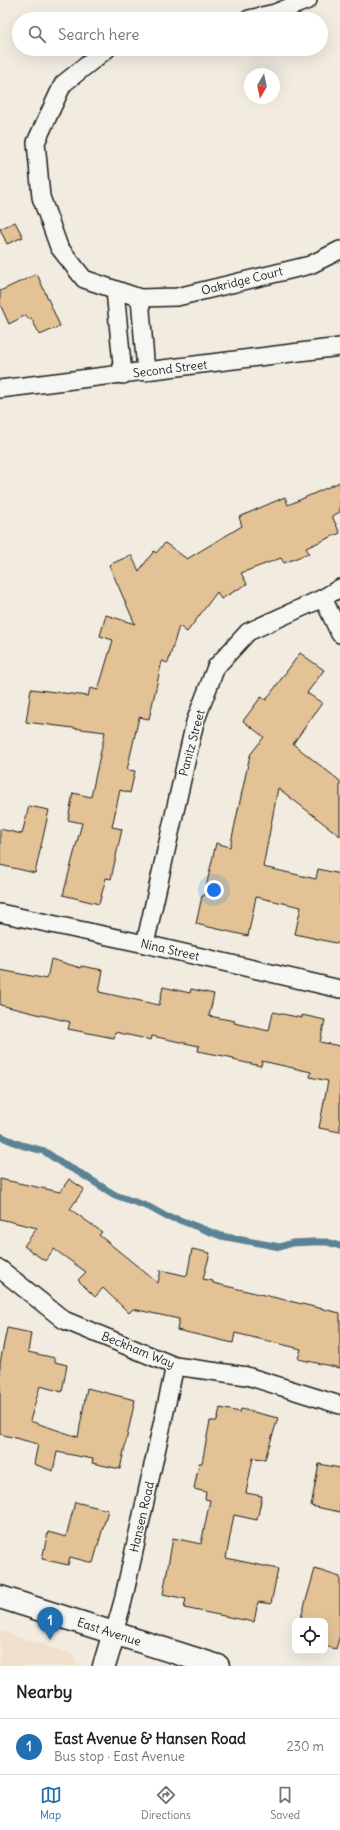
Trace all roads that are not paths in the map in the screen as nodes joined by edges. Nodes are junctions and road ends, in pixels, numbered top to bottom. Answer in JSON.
{"nodes":[{"id":1,"x":308,"y":0,"type":"edge"},
{"id":2,"x":277,"y":12,"type":"edge"},
{"id":3,"x":98,"y":56,"type":"edge"},
{"id":4,"x":340,"y":250,"type":"edge"},
{"id":5,"x":115,"y":290,"type":"junction"},
{"id":6,"x":140,"y":298,"type":"junction"},
{"id":7,"x":340,"y":347,"type":"edge"},
{"id":8,"x":146,"y":372,"type":"junction"},
{"id":9,"x":124,"y":375,"type":"junction"},
{"id":10,"x":0,"y":389,"type":"edge"},
{"id":11,"x":340,"y":588,"type":"edge"},
{"id":12,"x":323,"y":598,"type":"junction"},
{"id":13,"x":340,"y":634,"type":"edge"},
{"id":14,"x":0,"y":913,"type":"edge"},
{"id":15,"x":145,"y":944,"type":"junction"},
{"id":16,"x":340,"y":989,"type":"edge"},
{"id":17,"x":0,"y":1269,"type":"edge"},
{"id":18,"x":175,"y":1366,"type":"junction"},
{"id":19,"x":340,"y":1405,"type":"edge"},
{"id":20,"x":0,"y":1597,"type":"edge"},
{"id":21,"x":114,"y":1633,"type":"junction"},
{"id":22,"x":104,"y":1666,"type":"edge"},
{"id":23,"x":218,"y":1666,"type":"edge"}],
"edges":[{"from":1,"to":2,"type":"street"},
{"from":3,"to":5,"type":"street","name":"Oakridge Court"},
{"from":4,"to":6,"type":"street","name":"Oakridge Court"},
{"from":5,"to":6,"type":"street","name":"Oakridge Court"},
{"from":5,"to":9,"type":"street"},
{"from":6,"to":8,"type":"street"},
{"from":7,"to":8,"type":"street","name":"Second Street"},
{"from":8,"to":9,"type":"street","name":"Second Street"},
{"from":9,"to":10,"type":"street","name":"Second Street"},
{"from":11,"to":12,"type":"street","name":"Panitz Street"},
{"from":12,"to":13,"type":"street"},
{"from":12,"to":15,"type":"street","name":"Panitz Street"},
{"from":14,"to":15,"type":"street","name":"Nina Street"},
{"from":15,"to":16,"type":"street","name":"Nina Street"},
{"from":17,"to":18,"type":"street","name":"Beckham Way"},
{"from":18,"to":19,"type":"street","name":"Beckham Way"},
{"from":18,"to":21,"type":"street","name":"Hansen Road"},
{"from":20,"to":21,"type":"street","name":"East Avenue"},
{"from":21,"to":22,"type":"street","name":"Hansen Road"},
{"from":21,"to":23,"type":"street","name":"East Avenue"}]}
